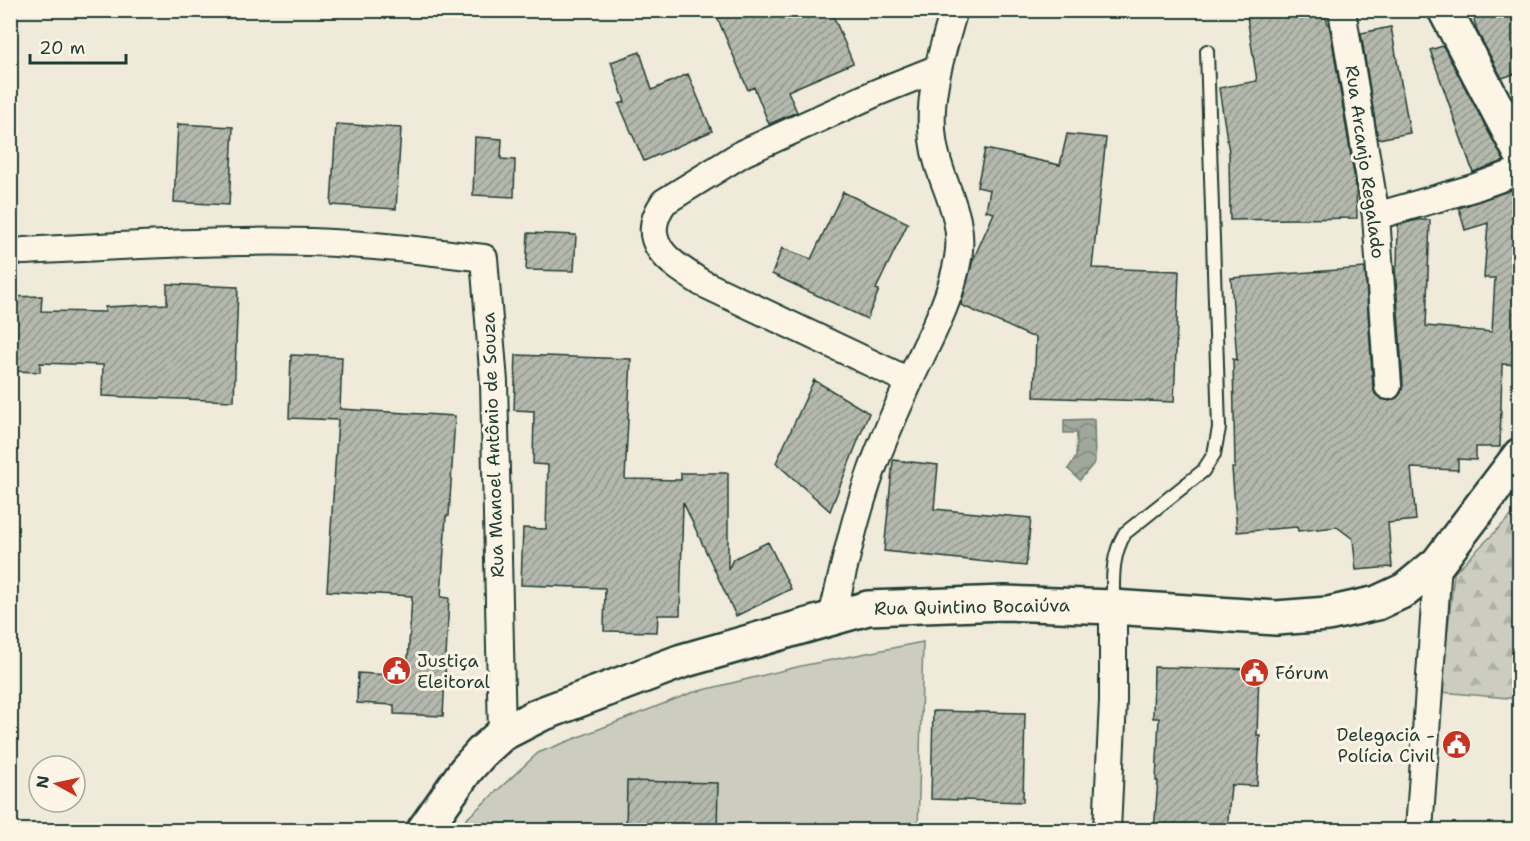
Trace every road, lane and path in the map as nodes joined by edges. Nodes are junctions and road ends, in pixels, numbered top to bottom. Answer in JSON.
{"nodes":[{"id":1,"x":954,"y":10,"type":"edge"},
{"id":2,"x":1342,"y":10,"type":"edge"},
{"id":3,"x":1445,"y":10,"type":"edge"},
{"id":4,"x":1207,"y":51,"type":"dead end"},
{"id":5,"x":936,"y":69,"type":"junction"},
{"id":6,"x":1520,"y":152,"type":"edge"},
{"id":7,"x":1520,"y":171,"type":"edge"},
{"id":8,"x":1376,"y":216,"type":"junction"},
{"id":9,"x":24,"y":251,"type":"dead end"},
{"id":10,"x":909,"y":381,"type":"junction"},
{"id":11,"x":1388,"y":386,"type":"dead end"},
{"id":12,"x":1520,"y":455,"type":"edge"},
{"id":13,"x":1438,"y":563,"type":"junction"},
{"id":14,"x":1113,"y":607,"type":"junction"},
{"id":15,"x":832,"y":617,"type":"junction"},
{"id":16,"x":502,"y":734,"type":"junction"},
{"id":17,"x":424,"y":831,"type":"edge"},
{"id":18,"x":1107,"y":831,"type":"edge"},
{"id":19,"x":1419,"y":831,"type":"edge"}],
"edges":[{"from":1,"to":5,"type":"street"},
{"from":2,"to":8,"type":"street","name":"Rua Arcanjo Regalado"},
{"from":3,"to":6,"type":"main road"},
{"from":4,"to":14,"type":"lane"},
{"from":5,"to":10,"type":"street"},
{"from":5,"to":10,"type":"street"},
{"from":7,"to":8,"type":"street"},
{"from":8,"to":11,"type":"street","name":"Rua Arcanjo Regalado"},
{"from":9,"to":16,"type":"street","name":"Rua Manoel Antônio de Souza"},
{"from":10,"to":15,"type":"street"},
{"from":12,"to":13,"type":"main road","name":"Rua Quintino Bocaiúva"},
{"from":13,"to":14,"type":"main road","name":"Rua Quintino Bocaiúva"},
{"from":13,"to":19,"type":"street"},
{"from":14,"to":15,"type":"main road","name":"Rua Quintino Bocaiúva"},
{"from":14,"to":18,"type":"street"},
{"from":15,"to":16,"type":"main road","name":"Rua Quintino Bocaiúva"},
{"from":16,"to":17,"type":"main road","name":"Rua Quintino Bocaiúva"}]}
